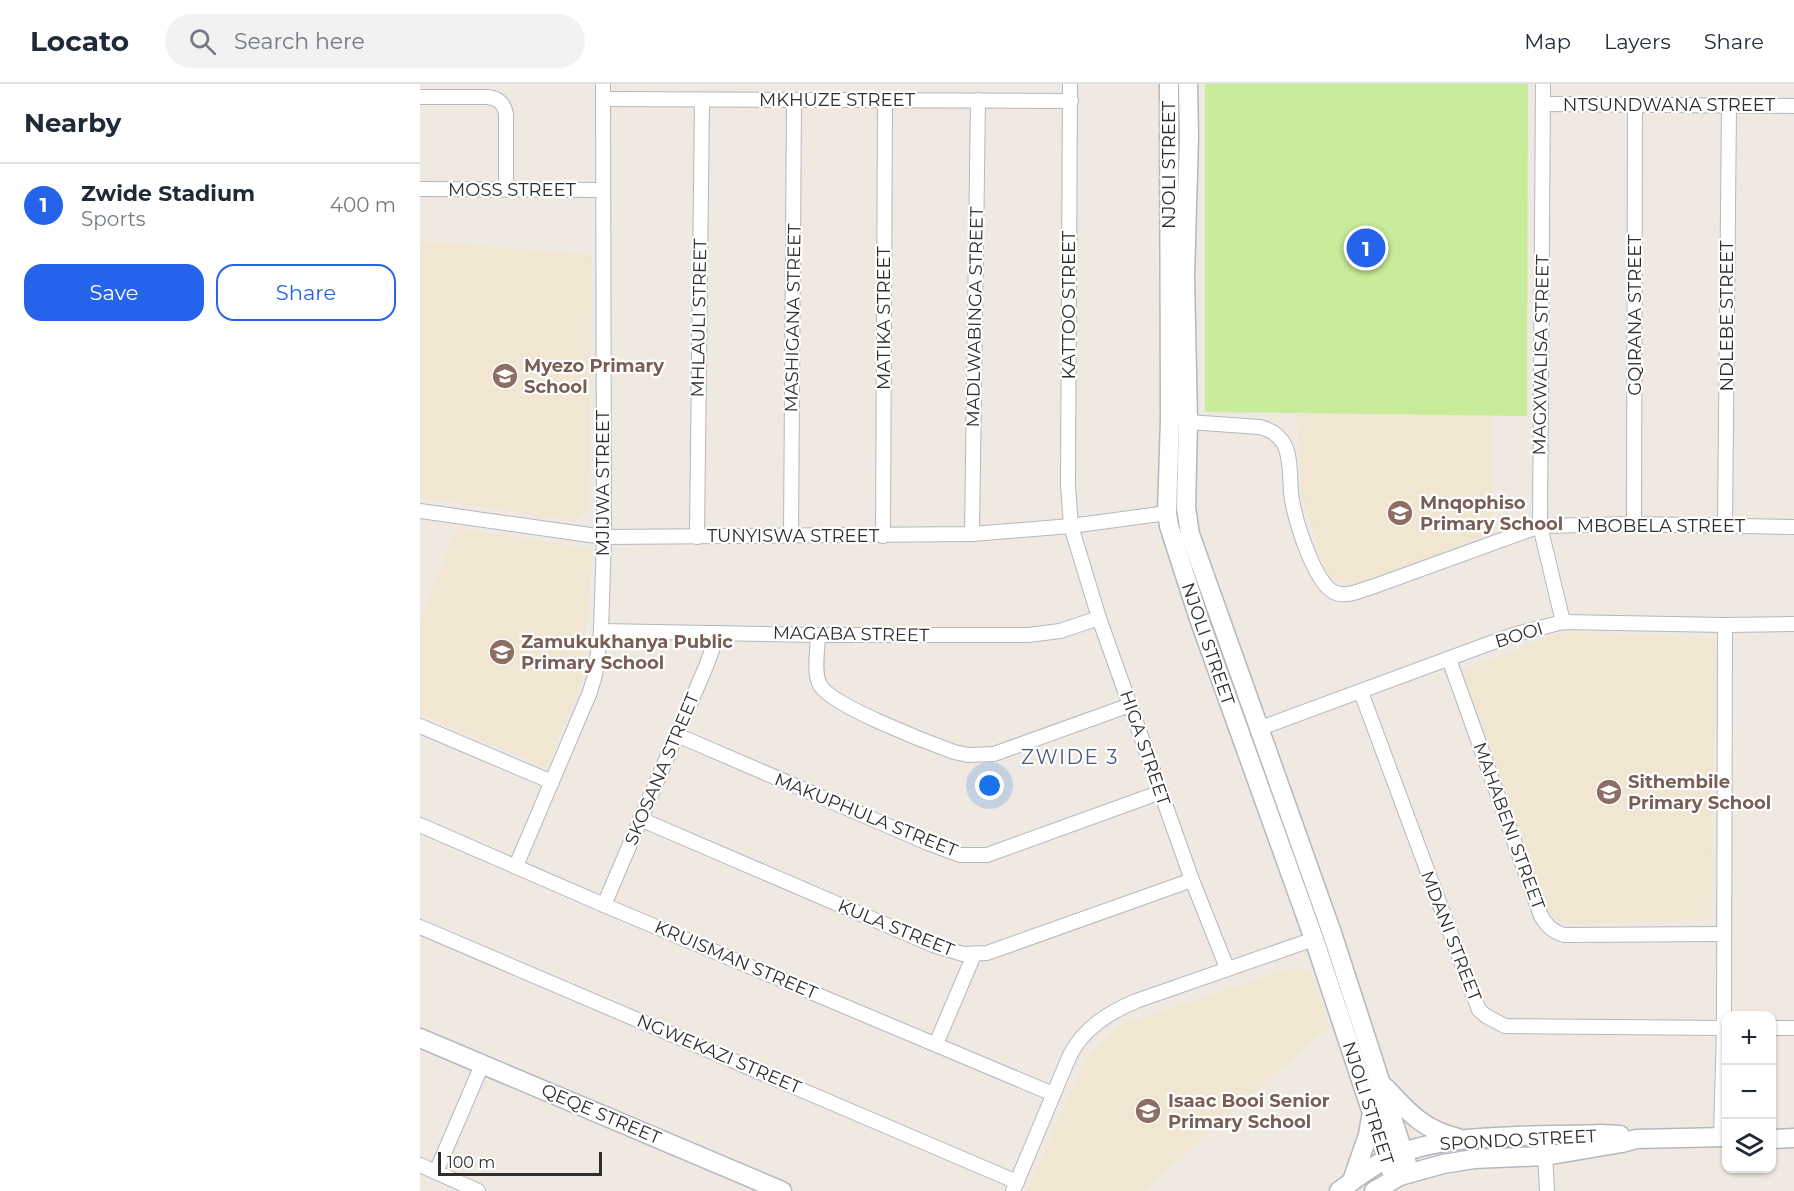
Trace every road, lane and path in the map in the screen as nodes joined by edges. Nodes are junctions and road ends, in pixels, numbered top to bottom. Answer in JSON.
{"nodes":[{"id":1,"x":603,"y":84,"type":"edge"},
{"id":2,"x":1070,"y":84,"type":"edge"},
{"id":3,"x":1168,"y":84,"type":"edge"},
{"id":4,"x":1188,"y":84,"type":"edge"},
{"id":5,"x":1543,"y":84,"type":"edge"},
{"id":6,"x":420,"y":97,"type":"edge"},
{"id":7,"x":603,"y":99,"type":"junction"},
{"id":8,"x":702,"y":100,"type":"junction"},
{"id":9,"x":978,"y":100,"type":"junction"},
{"id":10,"x":794,"y":101,"type":"junction"},
{"id":11,"x":885,"y":101,"type":"junction"},
{"id":12,"x":1071,"y":101,"type":"junction"},
{"id":13,"x":1544,"y":104,"type":"junction"},
{"id":14,"x":1729,"y":105,"type":"junction"},
{"id":15,"x":1635,"y":106,"type":"junction"},
{"id":16,"x":1794,"y":106,"type":"edge"},
{"id":17,"x":420,"y":189,"type":"edge"},
{"id":18,"x":506,"y":189,"type":"junction"},
{"id":19,"x":603,"y":190,"type":"junction"},
{"id":20,"x":1188,"y":422,"type":"junction"},
{"id":21,"x":420,"y":511,"type":"edge"},
{"id":22,"x":1167,"y":513,"type":"junction"},
{"id":23,"x":1634,"y":524,"type":"junction"},
{"id":24,"x":1071,"y":526,"type":"junction"},
{"id":25,"x":1540,"y":526,"type":"junction"},
{"id":26,"x":1725,"y":526,"type":"junction"},
{"id":27,"x":1794,"y":527,"type":"edge"},
{"id":28,"x":972,"y":534,"type":"junction"},
{"id":29,"x":791,"y":536,"type":"junction"},
{"id":30,"x":883,"y":536,"type":"junction"},
{"id":31,"x":604,"y":537,"type":"junction"},
{"id":32,"x":697,"y":537,"type":"junction"},
{"id":33,"x":1099,"y":618,"type":"junction"},
{"id":34,"x":1563,"y":622,"type":"junction"},
{"id":35,"x":1794,"y":624,"type":"edge"},
{"id":36,"x":1725,"y":625,"type":"junction"},
{"id":37,"x":601,"y":631,"type":"junction"},
{"id":38,"x":718,"y":633,"type":"junction"},
{"id":39,"x":818,"y":635,"type":"junction"},
{"id":40,"x":1449,"y":659,"type":"junction"},
{"id":41,"x":1361,"y":692,"type":"junction"},
{"id":42,"x":1130,"y":705,"type":"junction"},
{"id":43,"x":420,"y":726,"type":"edge"},
{"id":44,"x":1258,"y":729,"type":"junction"},
{"id":45,"x":677,"y":735,"type":"junction"},
{"id":46,"x":552,"y":782,"type":"junction"},
{"id":47,"x":1161,"y":792,"type":"junction"},
{"id":48,"x":640,"y":819,"type":"junction"},
{"id":49,"x":420,"y":825,"type":"edge"},
{"id":50,"x":516,"y":866,"type":"junction"},
{"id":51,"x":1192,"y":880,"type":"junction"},
{"id":52,"x":604,"y":904,"type":"junction"},
{"id":53,"x":420,"y":927,"type":"edge"},
{"id":54,"x":1724,"y":934,"type":"junction"},
{"id":55,"x":1314,"y":939,"type":"junction"},
{"id":56,"x":975,"y":955,"type":"junction"},
{"id":57,"x":1227,"y":968,"type":"junction"},
{"id":58,"x":1725,"y":1011,"type":"edge"},
{"id":59,"x":1722,"y":1028,"type":"edge"},
{"id":60,"x":1776,"y":1028,"type":"edge"},
{"id":61,"x":1794,"y":1029,"type":"edge"},
{"id":62,"x":420,"y":1038,"type":"edge"},
{"id":63,"x":936,"y":1044,"type":"junction"},
{"id":64,"x":482,"y":1065,"type":"junction"},
{"id":65,"x":1725,"y":1065,"type":"edge"},
{"id":66,"x":1381,"y":1082,"type":"junction"},
{"id":67,"x":1053,"y":1094,"type":"junction"},
{"id":68,"x":1372,"y":1113,"type":"junction"},
{"id":69,"x":1724,"y":1119,"type":"edge"},
{"id":70,"x":1544,"y":1136,"type":"junction"},
{"id":71,"x":1722,"y":1137,"type":"edge"},
{"id":72,"x":1794,"y":1138,"type":"edge"},
{"id":73,"x":1463,"y":1139,"type":"junction"},
{"id":74,"x":1636,"y":1139,"type":"junction"},
{"id":75,"x":1776,"y":1139,"type":"edge"},
{"id":76,"x":1395,"y":1156,"type":"junction"},
{"id":77,"x":1545,"y":1156,"type":"junction"},
{"id":78,"x":420,"y":1165,"type":"edge"},
{"id":79,"x":436,"y":1172,"type":"junction"},
{"id":80,"x":1402,"y":1176,"type":"junction"},
{"id":81,"x":1015,"y":1186,"type":"edge"},
{"id":82,"x":1345,"y":1186,"type":"edge"},
{"id":83,"x":478,"y":1191,"type":"edge"},
{"id":84,"x":782,"y":1191,"type":"edge"},
{"id":85,"x":1374,"y":1191,"type":"edge"},
{"id":86,"x":1546,"y":1191,"type":"edge"}],
"edges":[{"from":1,"to":7,"type":"street","name":"MJIJWA STREET"},
{"from":2,"to":12,"type":"street","name":"KATTOO STREET"},
{"from":3,"to":22,"type":"main road","name":"NJOLI STREET"},
{"from":4,"to":20,"type":"main road","name":"NJOLI STREET"},
{"from":5,"to":13,"type":"street","name":"MAGXWALISA STREET"},
{"from":6,"to":18,"type":"street"},
{"from":7,"to":8,"type":"street","name":"MKHUZE STREET"},
{"from":7,"to":19,"type":"street","name":"MJIJWA STREET"},
{"from":8,"to":10,"type":"street","name":"MKHUZE STREET"},
{"from":8,"to":32,"type":"street","name":"MHLAULI STREET"},
{"from":9,"to":11,"type":"street","name":"MKHUZE STREET"},
{"from":9,"to":12,"type":"street","name":"MKHUZE STREET"},
{"from":9,"to":28,"type":"street","name":"MADLWABINGA STREET"},
{"from":10,"to":11,"type":"street","name":"MKHUZE STREET"},
{"from":10,"to":29,"type":"street","name":"MASHIGANA STREET"},
{"from":11,"to":30,"type":"street","name":"MATIKA STREET"},
{"from":12,"to":24,"type":"street","name":"KATTOO STREET"},
{"from":13,"to":15,"type":"street","name":"NTSUNDWANA STREET"},
{"from":13,"to":25,"type":"street","name":"MAGXWALISA STREET"},
{"from":14,"to":15,"type":"street","name":"NTSUNDWANA STREET"},
{"from":14,"to":16,"type":"street","name":"NTSUNDWANA STREET"},
{"from":14,"to":26,"type":"street","name":"NDLEBE STREET"},
{"from":15,"to":23,"type":"street","name":"GQIRANA STREET"},
{"from":17,"to":18,"type":"street","name":"MOSS STREET"},
{"from":18,"to":19,"type":"street","name":"MOSS STREET"},
{"from":19,"to":31,"type":"street","name":"MJIJWA STREET"},
{"from":20,"to":25,"type":"street","name":"MBOBELA STREET"},
{"from":20,"to":44,"type":"main road","name":"NJOLI STREET"},
{"from":21,"to":31,"type":"street","name":"TUNYISWA STREET"},
{"from":22,"to":24,"type":"street","name":"TUNYISWA STREET"},
{"from":22,"to":55,"type":"main road","name":"NJOLI STREET"},
{"from":23,"to":25,"type":"street","name":"MBOBELA STREET"},
{"from":23,"to":26,"type":"street","name":"MBOBELA STREET"},
{"from":24,"to":28,"type":"street","name":"TUNYISWA STREET"},
{"from":24,"to":33,"type":"street","name":"HIGA STREET"},
{"from":25,"to":34,"type":"street","name":"MAGXWALISA STREET"},
{"from":26,"to":27,"type":"street","name":"MBOBELA STREET"},
{"from":28,"to":30,"type":"street","name":"TUNYISWA STREET"},
{"from":29,"to":30,"type":"street","name":"TUNYISWA STREET"},
{"from":29,"to":32,"type":"street","name":"TUNYISWA STREET"},
{"from":31,"to":32,"type":"street","name":"TUNYISWA STREET"},
{"from":31,"to":37,"type":"street","name":"MJIJWA STREET"},
{"from":33,"to":39,"type":"street","name":"MAGABA STREET"},
{"from":33,"to":42,"type":"street","name":"HIGA STREET"},
{"from":34,"to":36,"type":"street","name":"BOOI"},
{"from":34,"to":40,"type":"street","name":"BOOI"},
{"from":35,"to":36,"type":"street","name":"BOOI"},
{"from":36,"to":54,"type":"street"},
{"from":37,"to":38,"type":"street","name":"MAGABA STREET"},
{"from":37,"to":46,"type":"street","name":"MJIJWA STREET"},
{"from":38,"to":39,"type":"street","name":"MAGABA STREET"},
{"from":38,"to":45,"type":"street","name":"SKOSANA STREET"},
{"from":39,"to":42,"type":"street"},
{"from":40,"to":41,"type":"street","name":"BOOI"},
{"from":40,"to":54,"type":"street","name":"MAHABENI STREET"},
{"from":41,"to":44,"type":"street","name":"BOOI"},
{"from":41,"to":59,"type":"street","name":"MDANI STREET"},
{"from":42,"to":47,"type":"street","name":"HIGA STREET"},
{"from":43,"to":46,"type":"street"},
{"from":44,"to":66,"type":"main road","name":"NJOLI STREET"},
{"from":45,"to":47,"type":"street","name":"MAKUPHULA STREET"},
{"from":45,"to":48,"type":"street","name":"SKOSANA STREET"},
{"from":46,"to":50,"type":"street","name":"MJIJWA STREET"},
{"from":47,"to":51,"type":"street","name":"HIGA STREET"},
{"from":48,"to":52,"type":"street","name":"SKOSANA STREET"},
{"from":48,"to":56,"type":"street","name":"KULA STREET"},
{"from":49,"to":50,"type":"street","name":"KRUISMAN STREET"},
{"from":50,"to":52,"type":"street","name":"KRUISMAN STREET"},
{"from":51,"to":56,"type":"street","name":"KULA STREET"},
{"from":51,"to":57,"type":"street","name":"HIGA STREET"},
{"from":52,"to":63,"type":"street","name":"KRUISMAN STREET"},
{"from":53,"to":81,"type":"street","name":"NGWEKAZI STREET"},
{"from":54,"to":58,"type":"street"},
{"from":55,"to":57,"type":"street"},
{"from":55,"to":68,"type":"main road","name":"NJOLI STREET"},
{"from":56,"to":63,"type":"street"},
{"from":57,"to":67,"type":"street"},
{"from":60,"to":61,"type":"street"},
{"from":62,"to":64,"type":"main road","name":"QEQE STREET"},
{"from":63,"to":67,"type":"street","name":"KRUISMAN STREET"},
{"from":64,"to":79,"type":"street"},
{"from":64,"to":84,"type":"main road","name":"QEQE STREET"},
{"from":65,"to":69,"type":"street"},
{"from":66,"to":73,"type":"main road"},
{"from":66,"to":76,"type":"main road","name":"NJOLI STREET"},
{"from":67,"to":81,"type":"street"},
{"from":68,"to":76,"type":"main road","name":"NJOLI STREET"},
{"from":68,"to":82,"type":"main road"},
{"from":70,"to":73,"type":"main road","name":"SPONDO STREET"},
{"from":70,"to":74,"type":"main road","name":"SPONDO STREET"},
{"from":70,"to":77,"type":"street"},
{"from":71,"to":74,"type":"main road","name":"SPONDO STREET"},
{"from":72,"to":75,"type":"main road"},
{"from":73,"to":76,"type":"main road","name":"SPONDO STREET"},
{"from":74,"to":77,"type":"main road","name":"SPONDO STREET"},
{"from":76,"to":80,"type":"main road","name":"NJOLI STREET"},
{"from":76,"to":82,"type":"main road","name":"SPONDO STREET"},
{"from":77,"to":80,"type":"main road","name":"SPONDO STREET"},
{"from":77,"to":86,"type":"street"},
{"from":78,"to":79,"type":"street"},
{"from":79,"to":83,"type":"street"},
{"from":80,"to":85,"type":"main road","name":"SPONDO STREET"}]}
